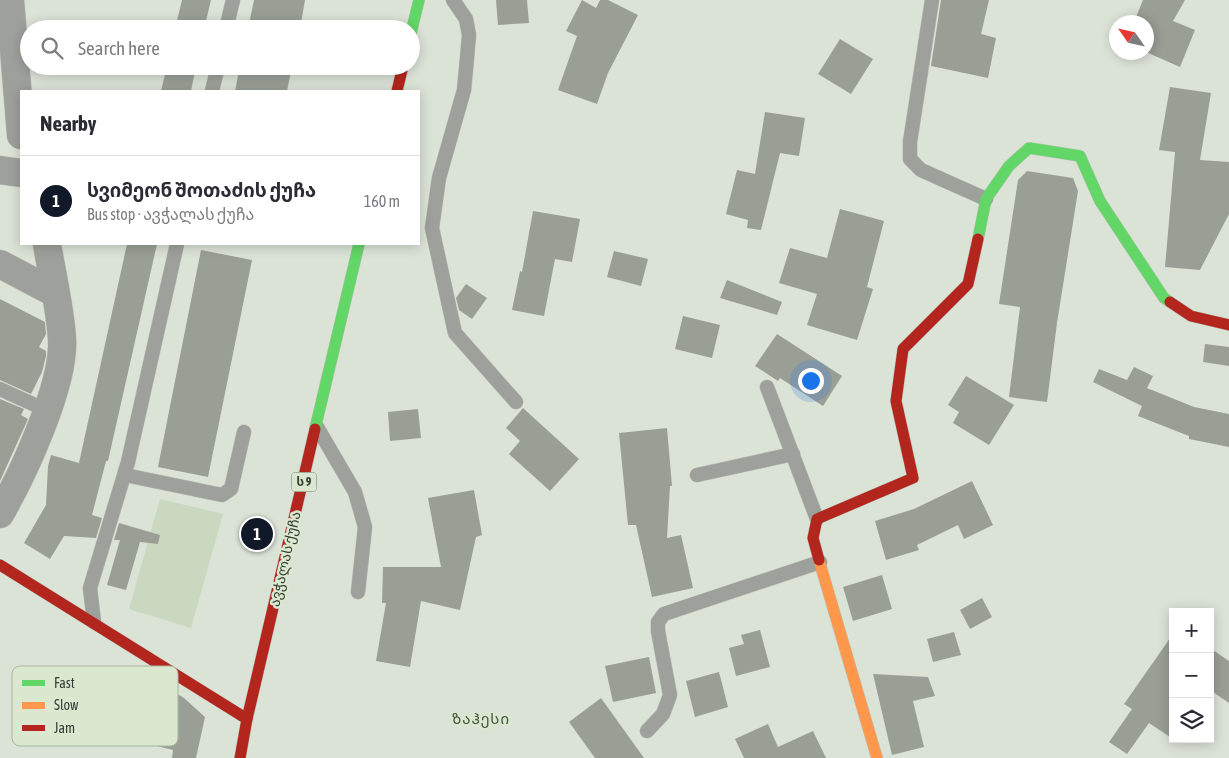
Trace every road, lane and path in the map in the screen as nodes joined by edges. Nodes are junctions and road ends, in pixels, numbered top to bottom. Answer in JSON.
{"nodes":[{"id":1,"x":10,"y":0,"type":"edge"},
{"id":2,"x":233,"y":0,"type":"edge"},
{"id":3,"x":419,"y":0,"type":"edge"},
{"id":4,"x":453,"y":0,"type":"edge"},
{"id":5,"x":932,"y":0,"type":"edge"},
{"id":6,"x":228,"y":20,"type":"edge"},
{"id":7,"x":414,"y":20,"type":"edge"},
{"id":8,"x":216,"y":75,"type":"edge"},
{"id":9,"x":401,"y":75,"type":"edge"},
{"id":10,"x":212,"y":90,"type":"edge"},
{"id":11,"x":397,"y":90,"type":"edge"},
{"id":12,"x":20,"y":122,"type":"edge"},
{"id":13,"x":0,"y":170,"type":"edge"},
{"id":14,"x":20,"y":173,"type":"edge"},
{"id":15,"x":986,"y":199,"type":"junction"},
{"id":16,"x":47,"y":245,"type":"edge"},
{"id":17,"x":177,"y":245,"type":"edge"},
{"id":18,"x":360,"y":245,"type":"edge"},
{"id":19,"x":0,"y":264,"type":"edge"},
{"id":20,"x":55,"y":294,"type":"junction"},
{"id":21,"x":1229,"y":325,"type":"edge"},
{"id":22,"x":767,"y":387,"type":"dead end"},
{"id":23,"x":0,"y":389,"type":"edge"},
{"id":24,"x":516,"y":402,"type":"dead end"},
{"id":25,"x":46,"y":410,"type":"junction"},
{"id":26,"x":316,"y":426,"type":"junction"},
{"id":27,"x":244,"y":432,"type":"dead end"},
{"id":28,"x":793,"y":454,"type":"junction"},
{"id":29,"x":124,"y":474,"type":"junction"},
{"id":30,"x":697,"y":475,"type":"dead end"},
{"id":31,"x":0,"y":514,"type":"edge"},
{"id":32,"x":817,"y":519,"type":"junction"},
{"id":33,"x":820,"y":562,"type":"junction"},
{"id":34,"x":0,"y":565,"type":"edge"},
{"id":35,"x":358,"y":592,"type":"dead end"},
{"id":36,"x":94,"y":622,"type":"junction"},
{"id":37,"x":163,"y":666,"type":"edge"},
{"id":38,"x":178,"y":676,"type":"edge"},
{"id":39,"x":246,"y":719,"type":"junction"},
{"id":40,"x":647,"y":732,"type":"dead end"},
{"id":41,"x":240,"y":758,"type":"edge"},
{"id":42,"x":876,"y":758,"type":"edge"}],
"edges":[{"from":1,"to":12,"type":"street"},
{"from":2,"to":6,"type":"lane"},
{"from":3,"to":7,"type":"main road"},
{"from":4,"to":24,"type":"lane"},
{"from":5,"to":15,"type":"lane"},
{"from":8,"to":10,"type":"lane"},
{"from":9,"to":11,"type":"main road"},
{"from":13,"to":14,"type":"street"},
{"from":15,"to":21,"type":"main road"},
{"from":15,"to":32,"type":"main road"},
{"from":16,"to":20,"type":"street"},
{"from":17,"to":29,"type":"lane"},
{"from":18,"to":26,"type":"main road","name":"ავჭალას ქუჩა","number":"ს 9"},
{"from":19,"to":20,"type":"street"},
{"from":20,"to":25,"type":"street"},
{"from":22,"to":28,"type":"lane"},
{"from":23,"to":25,"type":"lane"},
{"from":25,"to":31,"type":"street"},
{"from":26,"to":35,"type":"lane"},
{"from":26,"to":39,"type":"main road","name":"ავჭალას ქუჩა","number":"ს 9"},
{"from":27,"to":29,"type":"lane"},
{"from":28,"to":30,"type":"lane"},
{"from":28,"to":32,"type":"lane"},
{"from":29,"to":36,"type":"lane"},
{"from":32,"to":33,"type":"main road"},
{"from":33,"to":40,"type":"lane"},
{"from":33,"to":42,"type":"main road"},
{"from":34,"to":36,"type":"main road"},
{"from":36,"to":37,"type":"main road"},
{"from":38,"to":39,"type":"main road"},
{"from":39,"to":41,"type":"main road","name":"ავჭალას ქუჩა","number":"ს 9"}]}
